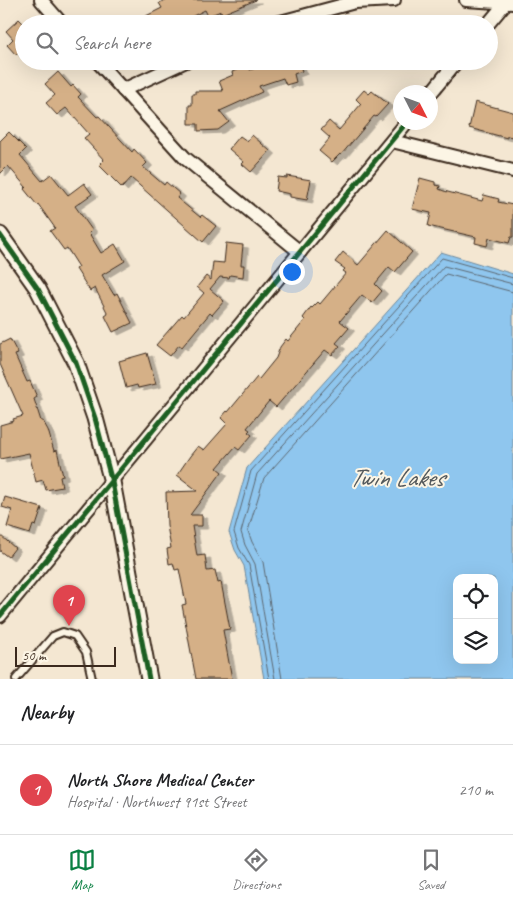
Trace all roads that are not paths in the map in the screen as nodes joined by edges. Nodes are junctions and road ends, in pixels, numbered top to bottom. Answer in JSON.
{"nodes":[{"id":1,"x":41,"y":0,"type":"edge"},
{"id":2,"x":394,"y":0,"type":"edge"},
{"id":3,"x":466,"y":0,"type":"edge"},
{"id":4,"x":509,"y":2,"type":"edge"},
{"id":5,"x":54,"y":15,"type":"edge"},
{"id":6,"x":307,"y":15,"type":"edge"},
{"id":7,"x":497,"y":15,"type":"edge"},
{"id":8,"x":105,"y":70,"type":"edge"},
{"id":9,"x":166,"y":70,"type":"edge"},
{"id":10,"x":450,"y":70,"type":"edge"},
{"id":11,"x":437,"y":85,"type":"edge"},
{"id":12,"x":123,"y":90,"type":"junction"},
{"id":13,"x":400,"y":130,"type":"edge"},
{"id":14,"x":392,"y":140,"type":"junction"},
{"id":15,"x":513,"y":170,"type":"edge"},
{"id":16,"x":0,"y":235,"type":"edge"},
{"id":17,"x":300,"y":252,"type":"junction"},
{"id":18,"x":112,"y":482,"type":"junction"},
{"id":19,"x":0,"y":616,"type":"edge"},
{"id":20,"x":16,"y":679,"type":"edge"},
{"id":21,"x":92,"y":679,"type":"edge"},
{"id":22,"x":149,"y":679,"type":"edge"}],
"edges":[{"from":1,"to":5,"type":"street"},
{"from":2,"to":6,"type":"street"},
{"from":3,"to":4,"type":"street"},
{"from":4,"to":7,"type":"street"},
{"from":8,"to":12,"type":"street"},
{"from":9,"to":12,"type":"street"},
{"from":10,"to":11,"type":"street"},
{"from":12,"to":17,"type":"street"},
{"from":13,"to":14,"type":"street"},
{"from":14,"to":15,"type":"street"},
{"from":14,"to":17,"type":"street"},
{"from":16,"to":18,"type":"street"},
{"from":17,"to":18,"type":"street"},
{"from":18,"to":19,"type":"street"},
{"from":18,"to":22,"type":"street"},
{"from":20,"to":21,"type":"lane"}]}
